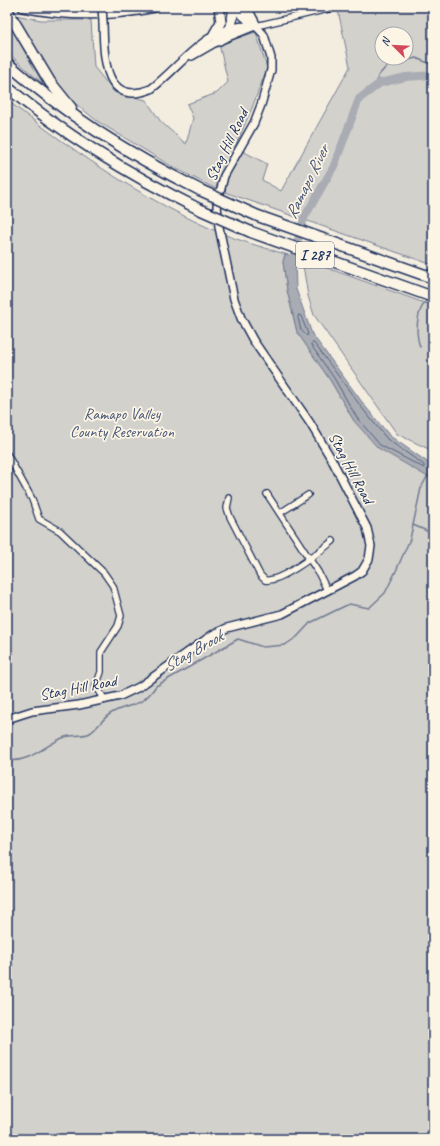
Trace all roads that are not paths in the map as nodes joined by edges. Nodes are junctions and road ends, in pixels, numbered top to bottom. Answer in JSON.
{"nodes":[{"id":1,"x":23,"y":7,"type":"edge"},
{"id":2,"x":102,"y":7,"type":"edge"},
{"id":3,"x":155,"y":7,"type":"edge"},
{"id":4,"x":219,"y":7,"type":"edge"},
{"id":5,"x":234,"y":7,"type":"edge"},
{"id":6,"x":246,"y":7,"type":"edge"},
{"id":7,"x":332,"y":8,"type":"edge"},
{"id":8,"x":10,"y":14,"type":"edge"},
{"id":9,"x":256,"y":26,"type":"junction"},
{"id":10,"x":232,"y":27,"type":"junction"},
{"id":11,"x":216,"y":37,"type":"junction"},
{"id":12,"x":7,"y":63,"type":"edge"},
{"id":13,"x":7,"y":87,"type":"edge"},
{"id":14,"x":129,"y":152,"type":"junction"},
{"id":15,"x":433,"y":278,"type":"edge"},
{"id":16,"x":433,"y":297,"type":"edge"},
{"id":17,"x":7,"y":454,"type":"edge"},
{"id":18,"x":267,"y":494,"type":"dead end"},
{"id":19,"x":308,"y":495,"type":"dead end"},
{"id":20,"x":230,"y":498,"type":"dead end"},
{"id":21,"x":280,"y":513,"type":"junction"},
{"id":22,"x":333,"y":542,"type":"dead end"},
{"id":23,"x":310,"y":560,"type":"junction"},
{"id":24,"x":327,"y":590,"type":"junction"},
{"id":25,"x":104,"y":700,"type":"junction"},
{"id":26,"x":7,"y":719,"type":"edge"}],
"edges":[{"from":1,"to":3,"type":"highway"},
{"from":2,"to":11,"type":"street","bridge":true},
{"from":4,"to":11,"type":"highway"},
{"from":5,"to":9,"type":"highway"},
{"from":5,"to":10,"type":"highway"},
{"from":6,"to":9,"type":"highway"},
{"from":7,"to":9,"type":"street"},
{"from":8,"to":14,"type":"highway"},
{"from":9,"to":10,"type":"street"},
{"from":9,"to":11,"type":"street"},
{"from":9,"to":24,"type":"street","name":"Stag Hill Road"},
{"from":10,"to":11,"type":"highway"},
{"from":12,"to":14,"type":"highway","number":"I 287"},
{"from":13,"to":16,"type":"highway","number":"I 287","bridge":true},
{"from":14,"to":15,"type":"highway","number":"I 287","bridge":true},
{"from":17,"to":25,"type":"street"},
{"from":18,"to":21,"type":"street"},
{"from":19,"to":21,"type":"street"},
{"from":20,"to":23,"type":"street"},
{"from":21,"to":23,"type":"street"},
{"from":22,"to":23,"type":"street"},
{"from":23,"to":24,"type":"street"},
{"from":24,"to":25,"type":"street","name":"Stag Hill Road"},
{"from":25,"to":26,"type":"street","name":"Stag Hill Road"}]}
